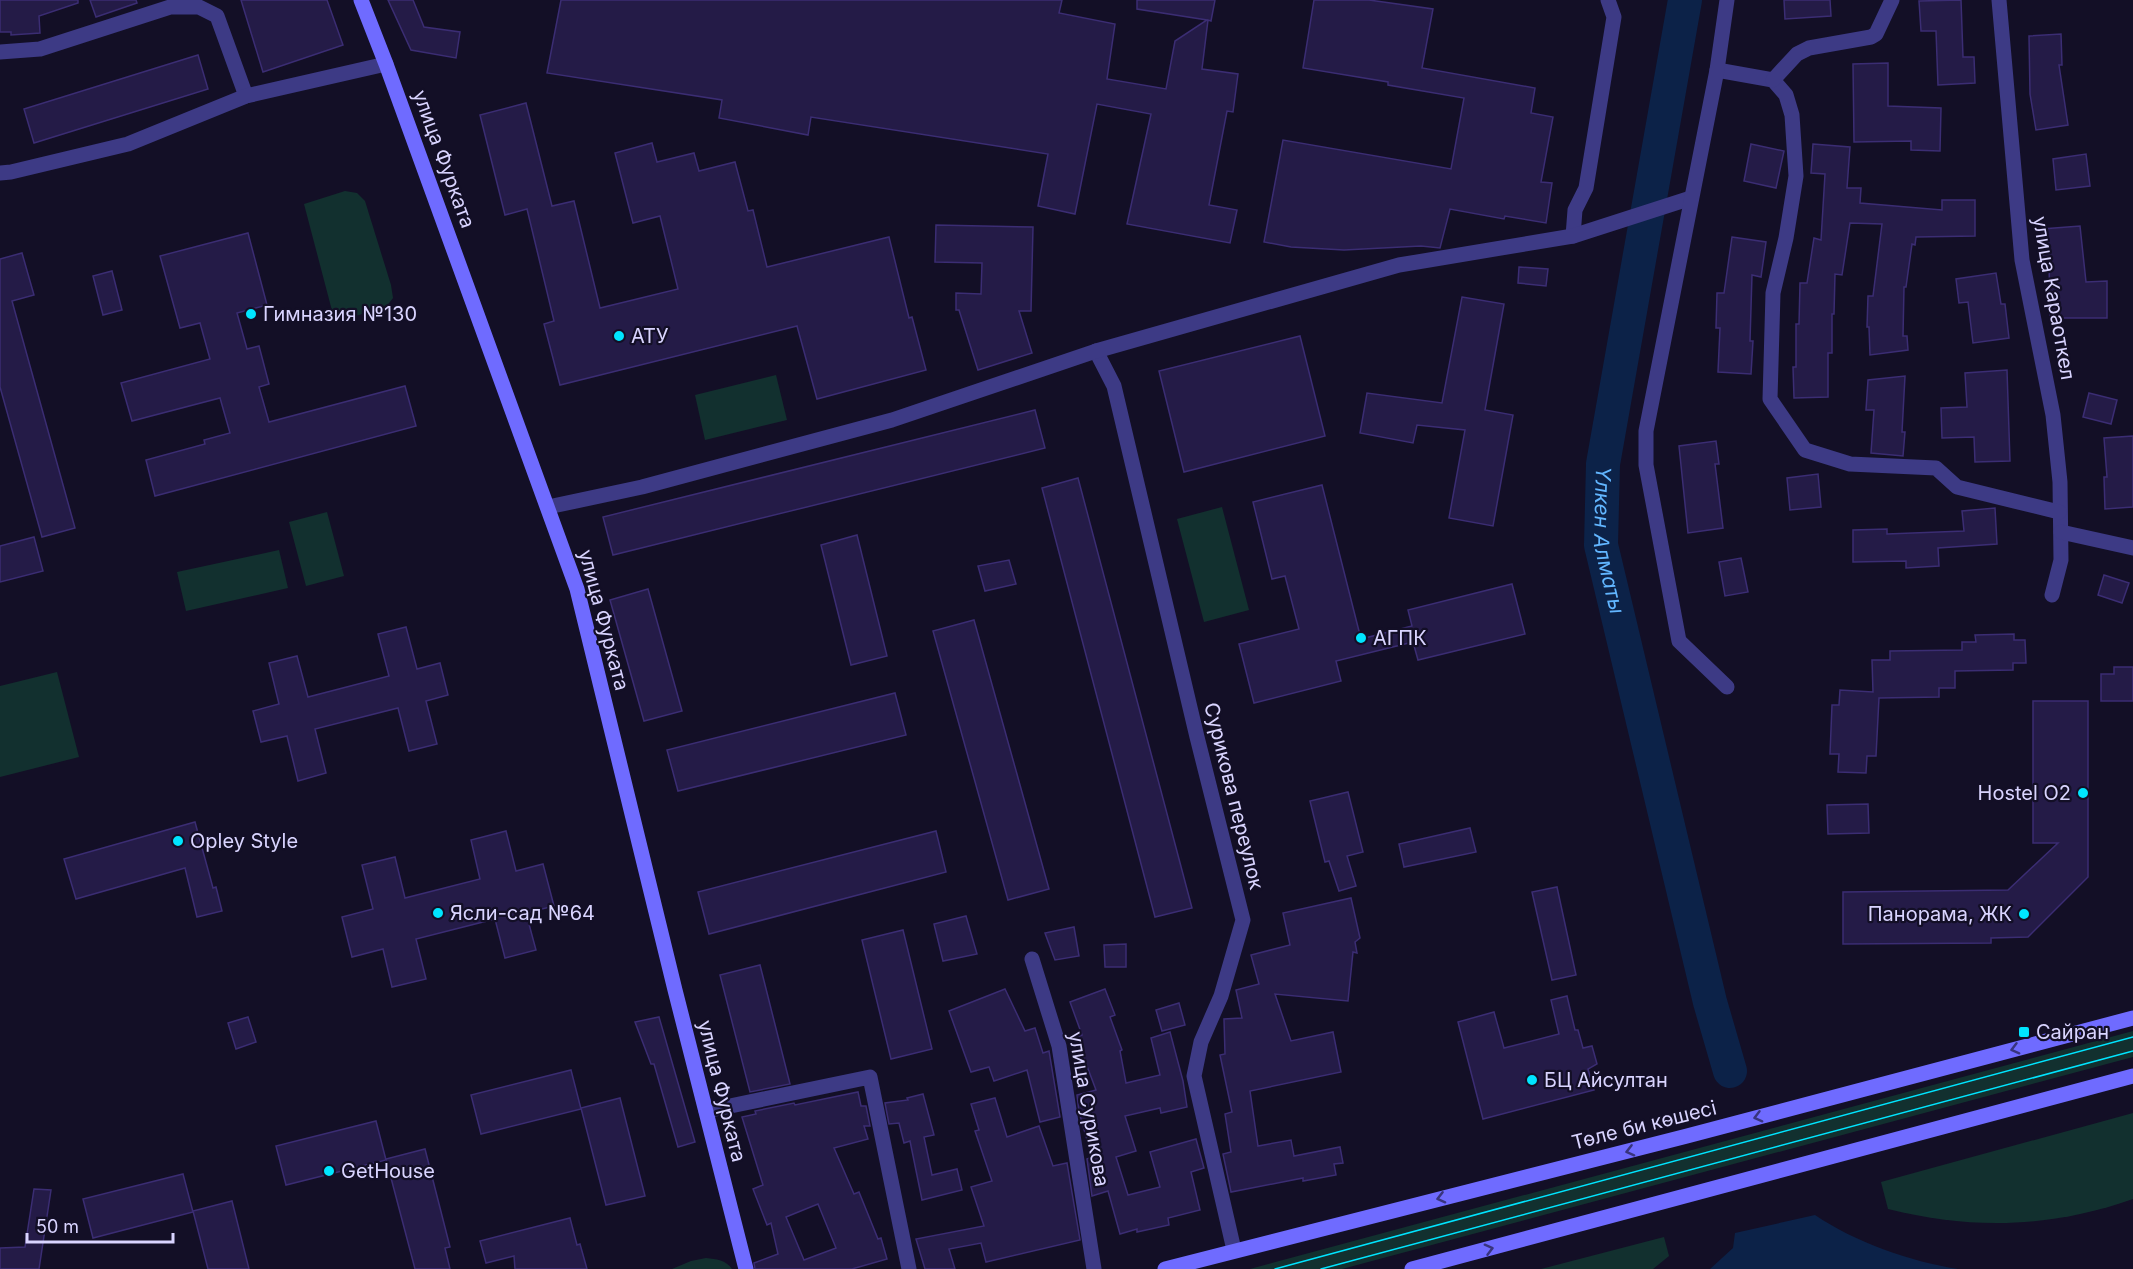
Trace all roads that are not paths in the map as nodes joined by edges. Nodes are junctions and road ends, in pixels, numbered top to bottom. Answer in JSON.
{"nodes":[{"id":1,"x":362,"y":0,"type":"edge"},
{"id":2,"x":1608,"y":0,"type":"edge"},
{"id":3,"x":1727,"y":0,"type":"edge"},
{"id":4,"x":1892,"y":0,"type":"edge"},
{"id":5,"x":1999,"y":0,"type":"edge"},
{"id":6,"x":0,"y":52,"type":"edge"},
{"id":7,"x":386,"y":64,"type":"junction"},
{"id":8,"x":1717,"y":70,"type":"junction"},
{"id":9,"x":1773,"y":80,"type":"junction"},
{"id":10,"x":246,"y":96,"type":"junction"},
{"id":11,"x":0,"y":173,"type":"edge"},
{"id":12,"x":1691,"y":198,"type":"junction"},
{"id":13,"x":1573,"y":236,"type":"junction"},
{"id":14,"x":1096,"y":351,"type":"junction"},
{"id":15,"x":548,"y":507,"type":"junction"},
{"id":16,"x":2059,"y":512,"type":"junction"},
{"id":17,"x":2061,"y":532,"type":"junction"},
{"id":18,"x":2133,"y":548,"type":"edge"},
{"id":19,"x":2052,"y":595,"type":"dead end"},
{"id":20,"x":1727,"y":687,"type":"dead end"},
{"id":21,"x":1032,"y":959,"type":"dead end"},
{"id":22,"x":2133,"y":1018,"type":"edge"},
{"id":23,"x":2133,"y":1076,"type":"edge"},
{"id":24,"x":706,"y":1111,"type":"junction"},
{"id":25,"x":1234,"y":1250,"type":"junction"},
{"id":26,"x":746,"y":1269,"type":"edge"},
{"id":27,"x":909,"y":1269,"type":"edge"},
{"id":28,"x":1094,"y":1269,"type":"edge"},
{"id":29,"x":1165,"y":1269,"type":"edge"},
{"id":30,"x":1412,"y":1269,"type":"edge"}],
"edges":[{"from":1,"to":7,"type":"main road","name":"улица Фурката"},
{"from":2,"to":13,"type":"street"},
{"from":3,"to":8,"type":"street"},
{"from":4,"to":9,"type":"street"},
{"from":5,"to":16,"type":"street","name":"улица Караоткел"},
{"from":6,"to":10,"type":"street"},
{"from":7,"to":10,"type":"street"},
{"from":7,"to":15,"type":"main road","name":"улица Фурката"},
{"from":8,"to":9,"type":"street"},
{"from":8,"to":12,"type":"street"},
{"from":9,"to":16,"type":"street"},
{"from":10,"to":11,"type":"street"},
{"from":12,"to":13,"type":"street"},
{"from":12,"to":20,"type":"street"},
{"from":13,"to":14,"type":"street"},
{"from":14,"to":15,"type":"street"},
{"from":14,"to":25,"type":"street","name":"Сурикова переулок"},
{"from":15,"to":24,"type":"main road","name":"улица Фурката"},
{"from":16,"to":17,"type":"street","name":"улица Караоткел"},
{"from":17,"to":18,"type":"street"},
{"from":17,"to":19,"type":"street","name":"улица Караоткел"},
{"from":21,"to":28,"type":"street","name":"улица Сурикова"},
{"from":22,"to":25,"type":"main road","name":"Төле би көшесі","one_way":true},
{"from":30,"to":23,"type":"main road","one_way":true},
{"from":24,"to":26,"type":"main road","name":"улица Фурката"},
{"from":24,"to":27,"type":"street"},
{"from":25,"to":29,"type":"main road","name":"Төле би көшесі"}]}
